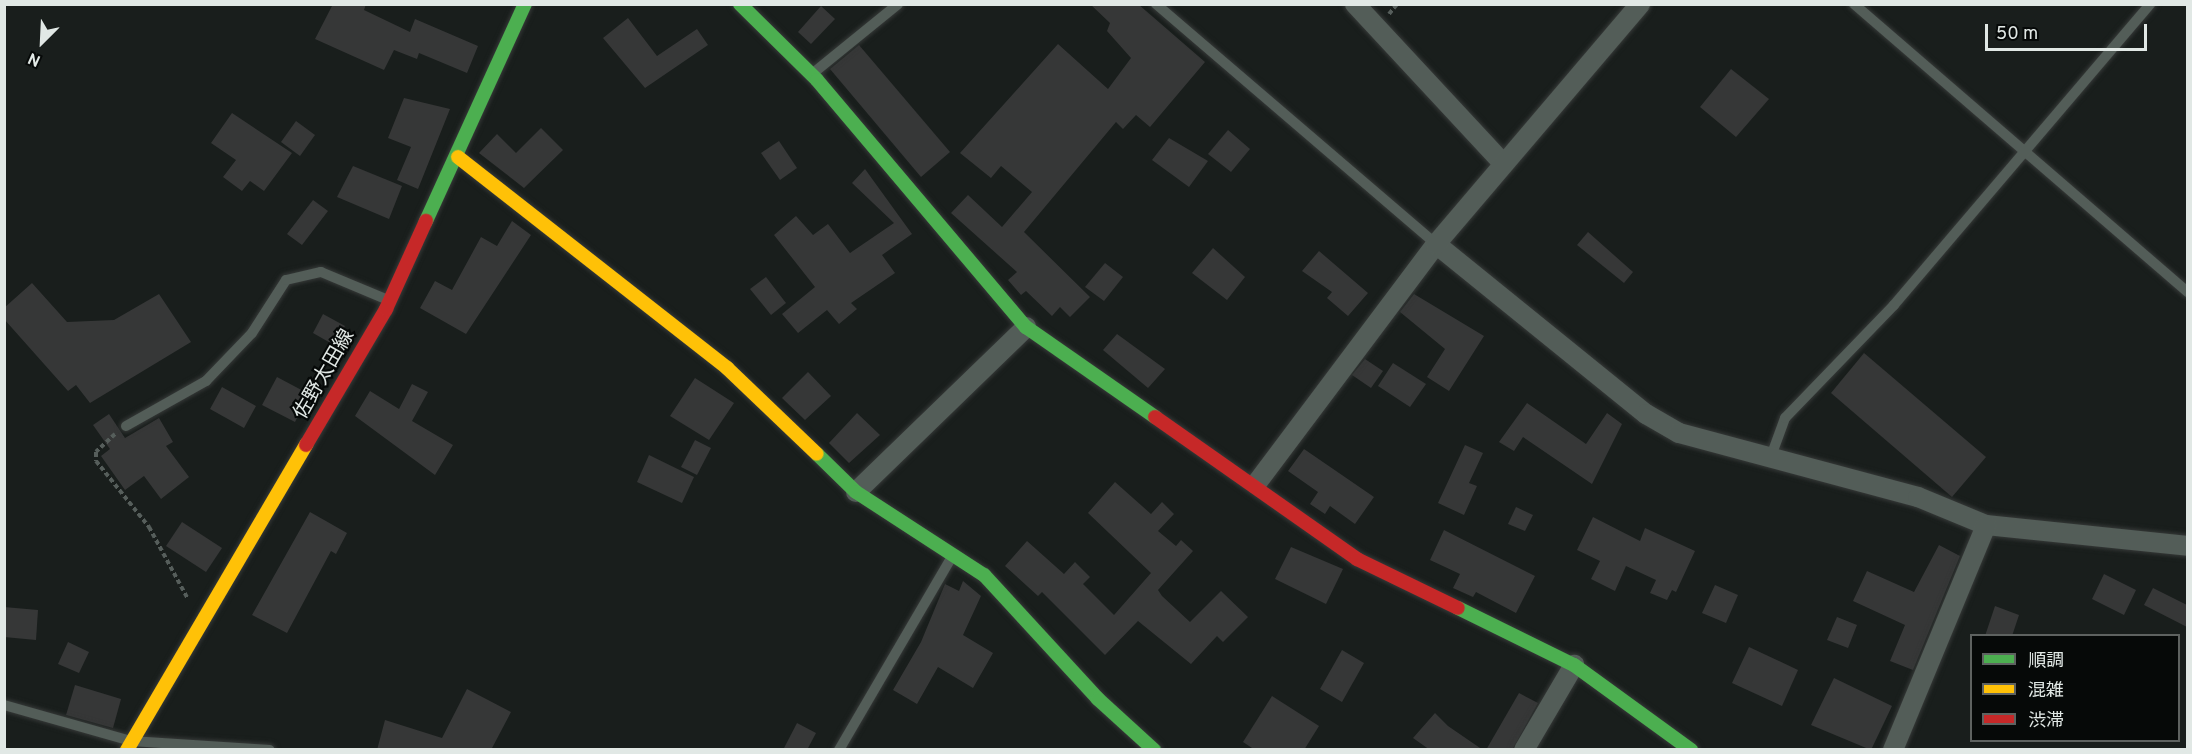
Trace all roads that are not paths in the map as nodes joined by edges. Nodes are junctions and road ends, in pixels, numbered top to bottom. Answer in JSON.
{"nodes":[{"id":1,"x":525,"y":4,"type":"edge"},
{"id":2,"x":740,"y":4,"type":"edge"},
{"id":3,"x":898,"y":4,"type":"edge"},
{"id":4,"x":1156,"y":4,"type":"edge"},
{"id":5,"x":1355,"y":4,"type":"edge"},
{"id":6,"x":1640,"y":4,"type":"edge"},
{"id":7,"x":1854,"y":4,"type":"edge"},
{"id":8,"x":2150,"y":4,"type":"edge"},
{"id":9,"x":811,"y":75,"type":"junction"},
{"id":10,"x":2026,"y":150,"type":"junction"},
{"id":11,"x":459,"y":157,"type":"junction"},
{"id":12,"x":1502,"y":162,"type":"junction"},
{"id":13,"x":1436,"y":244,"type":"junction"},
{"id":14,"x":2187,"y":292,"type":"edge"},
{"id":15,"x":390,"y":301,"type":"junction"},
{"id":16,"x":1026,"y":327,"type":"junction"},
{"id":17,"x":126,"y":426,"type":"road end"},
{"id":18,"x":1770,"y":459,"type":"junction"},
{"id":19,"x":1256,"y":484,"type":"junction"},
{"id":20,"x":856,"y":492,"type":"junction"},
{"id":21,"x":1986,"y":525,"type":"junction"},
{"id":22,"x":2187,"y":546,"type":"edge"},
{"id":23,"x":953,"y":555,"type":"junction"},
{"id":24,"x":1574,"y":665,"type":"junction"},
{"id":25,"x":4,"y":705,"type":"edge"},
{"id":26,"x":129,"y":745,"type":"edge"},
{"id":27,"x":270,"y":750,"type":"edge"},
{"id":28,"x":840,"y":750,"type":"edge"},
{"id":29,"x":1154,"y":750,"type":"edge"},
{"id":30,"x":1524,"y":750,"type":"edge"},
{"id":31,"x":1690,"y":750,"type":"edge"},
{"id":32,"x":1893,"y":750,"type":"edge"}],
"edges":[{"from":1,"to":11,"type":"street","name":"佐野太田線"},
{"from":2,"to":9,"type":"street"},
{"from":3,"to":9,"type":"lane"},
{"from":4,"to":13,"type":"lane"},
{"from":5,"to":12,"type":"street"},
{"from":6,"to":12,"type":"street"},
{"from":7,"to":10,"type":"lane"},
{"from":8,"to":10,"type":"lane"},
{"from":9,"to":16,"type":"street"},
{"from":10,"to":14,"type":"lane"},
{"from":10,"to":18,"type":"lane"},
{"from":11,"to":15,"type":"street","name":"佐野太田線"},
{"from":11,"to":20,"type":"street"},
{"from":12,"to":13,"type":"street"},
{"from":13,"to":18,"type":"street"},
{"from":13,"to":19,"type":"street"},
{"from":15,"to":17,"type":"lane"},
{"from":15,"to":26,"type":"street","name":"佐野太田線"},
{"from":16,"to":19,"type":"street"},
{"from":16,"to":20,"type":"street"},
{"from":18,"to":21,"type":"street"},
{"from":19,"to":24,"type":"street"},
{"from":20,"to":23,"type":"street"},
{"from":21,"to":22,"type":"street"},
{"from":21,"to":32,"type":"street"},
{"from":23,"to":28,"type":"lane"},
{"from":23,"to":29,"type":"street"},
{"from":24,"to":30,"type":"street"},
{"from":24,"to":31,"type":"street"},
{"from":25,"to":26,"type":"lane"},
{"from":26,"to":27,"type":"lane"}]}
